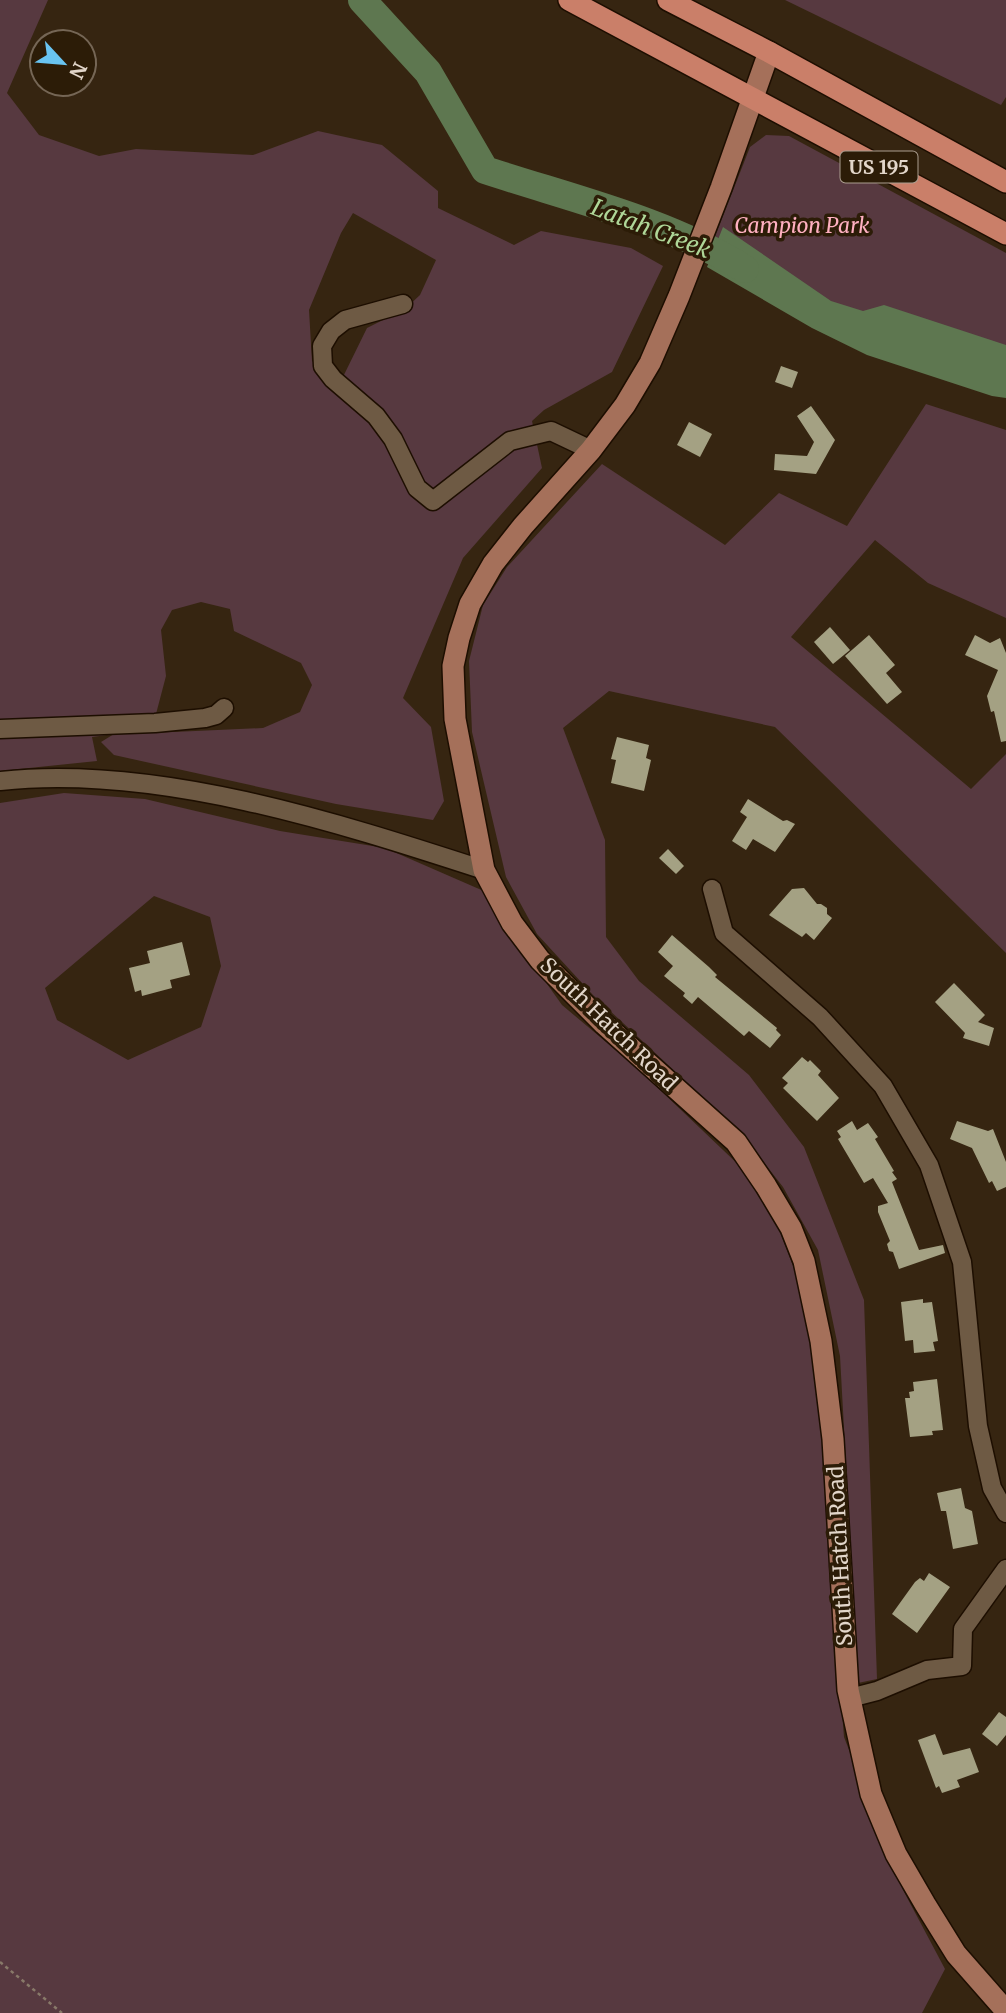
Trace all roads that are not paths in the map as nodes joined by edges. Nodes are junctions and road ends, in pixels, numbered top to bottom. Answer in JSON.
{"nodes":[{"id":1,"x":569,"y":0,"type":"edge"},
{"id":2,"x":668,"y":0,"type":"edge"},
{"id":3,"x":769,"y":52,"type":"junction"},
{"id":4,"x":752,"y":99,"type":"junction"},
{"id":5,"x":1006,"y":182,"type":"edge"},
{"id":6,"x":1006,"y":234,"type":"edge"},
{"id":7,"x":402,"y":304,"type":"dead end"},
{"id":8,"x":591,"y":450,"type":"junction"},
{"id":9,"x":224,"y":708,"type":"dead end"},
{"id":10,"x":0,"y":729,"type":"edge"},
{"id":11,"x":0,"y":781,"type":"edge"},
{"id":12,"x":484,"y":870,"type":"junction"},
{"id":13,"x":712,"y":889,"type":"dead end"},
{"id":14,"x":1006,"y":1513,"type":"edge"},
{"id":15,"x":1006,"y":1569,"type":"edge"},
{"id":16,"x":850,"y":1698,"type":"junction"},
{"id":17,"x":1006,"y":2011,"type":"edge"}],
"edges":[{"from":1,"to":4,"type":"highway","number":"US 195"},
{"from":2,"to":3,"type":"highway","number":"US 195"},
{"from":3,"to":4,"type":"main road","name":"South Hatch Road"},
{"from":3,"to":5,"type":"highway","number":"US 195"},
{"from":4,"to":6,"type":"highway","number":"US 195"},
{"from":4,"to":8,"type":"main road","name":"South Hatch Road"},
{"from":7,"to":8,"type":"street"},
{"from":8,"to":12,"type":"main road","name":"South Hatch Road"},
{"from":9,"to":10,"type":"street"},
{"from":11,"to":12,"type":"street"},
{"from":12,"to":16,"type":"main road","name":"South Hatch Road"},
{"from":13,"to":14,"type":"street"},
{"from":15,"to":16,"type":"street"},
{"from":16,"to":17,"type":"main road","name":"South Hatch Road"}]}
